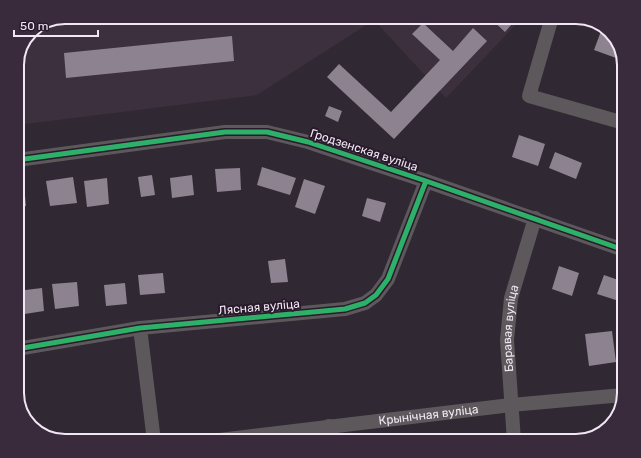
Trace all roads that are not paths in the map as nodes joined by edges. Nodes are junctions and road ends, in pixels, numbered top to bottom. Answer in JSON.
{"nodes":[{"id":1,"x":550,"y":24,"type":"edge"},
{"id":2,"x":617,"y":121,"type":"edge"},
{"id":3,"x":24,"y":159,"type":"edge"},
{"id":4,"x":426,"y":180,"type":"junction"},
{"id":5,"x":535,"y":218,"type":"junction"},
{"id":6,"x":617,"y":247,"type":"edge"},
{"id":7,"x":140,"y":328,"type":"junction"},
{"id":8,"x":24,"y":348,"type":"edge"},
{"id":9,"x":617,"y":396,"type":"edge"},
{"id":10,"x":511,"y":405,"type":"junction"},
{"id":11,"x":329,"y":426,"type":"junction"},
{"id":12,"x":153,"y":434,"type":"edge"},
{"id":13,"x":266,"y":434,"type":"edge"},
{"id":14,"x":330,"y":434,"type":"edge"},
{"id":15,"x":513,"y":434,"type":"edge"}],
"edges":[{"from":1,"to":2,"type":"street"},
{"from":3,"to":4,"type":"street","name":"Гродзенская вуліца"},
{"from":4,"to":5,"type":"street","name":"Гродзенская вуліца"},
{"from":4,"to":7,"type":"street","name":"Лясная вуліца"},
{"from":5,"to":6,"type":"street","name":"Гродзенская вуліца"},
{"from":5,"to":10,"type":"street","name":"Баравая вуліца"},
{"from":7,"to":8,"type":"street","name":"Лясная вуліца"},
{"from":7,"to":12,"type":"street"},
{"from":9,"to":10,"type":"street","name":"Крынічная вуліца"},
{"from":10,"to":11,"type":"street","name":"Крынічная вуліца"},
{"from":10,"to":15,"type":"street","name":"Баравая вуліца"},
{"from":11,"to":13,"type":"street","name":"Крынічная вуліца"},
{"from":11,"to":14,"type":"street"}]}
